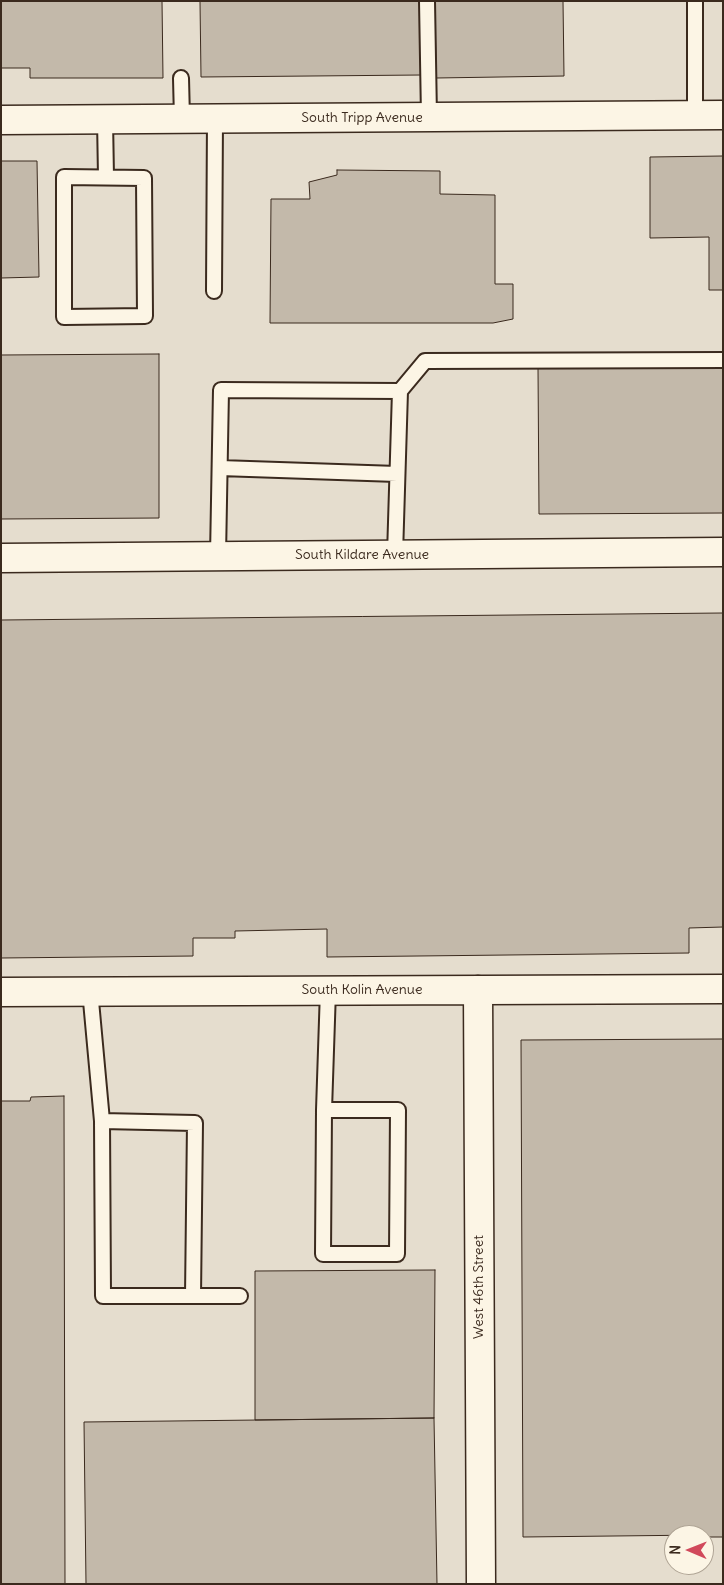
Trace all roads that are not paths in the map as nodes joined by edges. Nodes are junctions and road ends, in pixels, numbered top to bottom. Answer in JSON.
{"nodes":[{"id":1,"x":427,"y":1,"type":"edge"},
{"id":2,"x":695,"y":1,"type":"edge"},
{"id":3,"x":181,"y":78,"type":"dead end"},
{"id":4,"x":723,"y":115,"type":"edge"},
{"id":5,"x":695,"y":116,"type":"junction"},
{"id":6,"x":429,"y":117,"type":"junction"},
{"id":7,"x":215,"y":118,"type":"junction"},
{"id":8,"x":105,"y":119,"type":"junction"},
{"id":9,"x":182,"y":119,"type":"junction"},
{"id":10,"x":1,"y":120,"type":"edge"},
{"id":11,"x":106,"y":177,"type":"junction"},
{"id":12,"x":214,"y":291,"type":"dead end"},
{"id":13,"x":723,"y":360,"type":"edge"},
{"id":14,"x":400,"y":391,"type":"junction"},
{"id":15,"x":220,"y":468,"type":"junction"},
{"id":16,"x":398,"y":474,"type":"junction"},
{"id":17,"x":723,"y":552,"type":"edge"},
{"id":18,"x":395,"y":555,"type":"junction"},
{"id":19,"x":218,"y":556,"type":"junction"},
{"id":20,"x":1,"y":558,"type":"edge"},
{"id":21,"x":723,"y":989,"type":"edge"},
{"id":22,"x":90,"y":990,"type":"junction"},
{"id":23,"x":328,"y":990,"type":"junction"},
{"id":24,"x":478,"y":990,"type":"junction"},
{"id":25,"x":1,"y":992,"type":"edge"},
{"id":26,"x":324,"y":1110,"type":"junction"},
{"id":27,"x":102,"y":1121,"type":"junction"},
{"id":28,"x":193,"y":1296,"type":"junction"},
{"id":29,"x":240,"y":1296,"type":"dead end"},
{"id":30,"x":481,"y":1584,"type":"edge"}],
"edges":[{"from":1,"to":6,"type":"lane"},
{"from":2,"to":5,"type":"lane"},
{"from":3,"to":9,"type":"lane"},
{"from":4,"to":5,"type":"street","name":"South Tripp Avenue"},
{"from":5,"to":6,"type":"street","name":"South Tripp Avenue"},
{"from":6,"to":7,"type":"street","name":"South Tripp Avenue"},
{"from":7,"to":9,"type":"street","name":"South Tripp Avenue"},
{"from":7,"to":12,"type":"lane"},
{"from":8,"to":9,"type":"street","name":"South Tripp Avenue"},
{"from":8,"to":10,"type":"street","name":"South Tripp Avenue"},
{"from":8,"to":11,"type":"lane"},
{"from":11,"to":11,"type":"lane"},
{"from":13,"to":14,"type":"lane"},
{"from":14,"to":15,"type":"lane"},
{"from":14,"to":16,"type":"lane"},
{"from":15,"to":16,"type":"lane"},
{"from":15,"to":19,"type":"lane"},
{"from":16,"to":18,"type":"lane"},
{"from":17,"to":18,"type":"street","name":"South Kildare Avenue"},
{"from":18,"to":19,"type":"street","name":"South Kildare Avenue"},
{"from":19,"to":20,"type":"street","name":"South Kildare Avenue"},
{"from":21,"to":24,"type":"street","name":"South Kolin Avenue"},
{"from":22,"to":23,"type":"street","name":"South Kolin Avenue"},
{"from":22,"to":25,"type":"street","name":"South Kolin Avenue"},
{"from":22,"to":27,"type":"lane"},
{"from":23,"to":24,"type":"street","name":"South Kolin Avenue"},
{"from":23,"to":26,"type":"lane"},
{"from":24,"to":30,"type":"street","name":"West 46th Street"},
{"from":26,"to":26,"type":"lane"},
{"from":27,"to":28,"type":"lane"},
{"from":27,"to":28,"type":"lane"},
{"from":28,"to":29,"type":"lane"}]}
